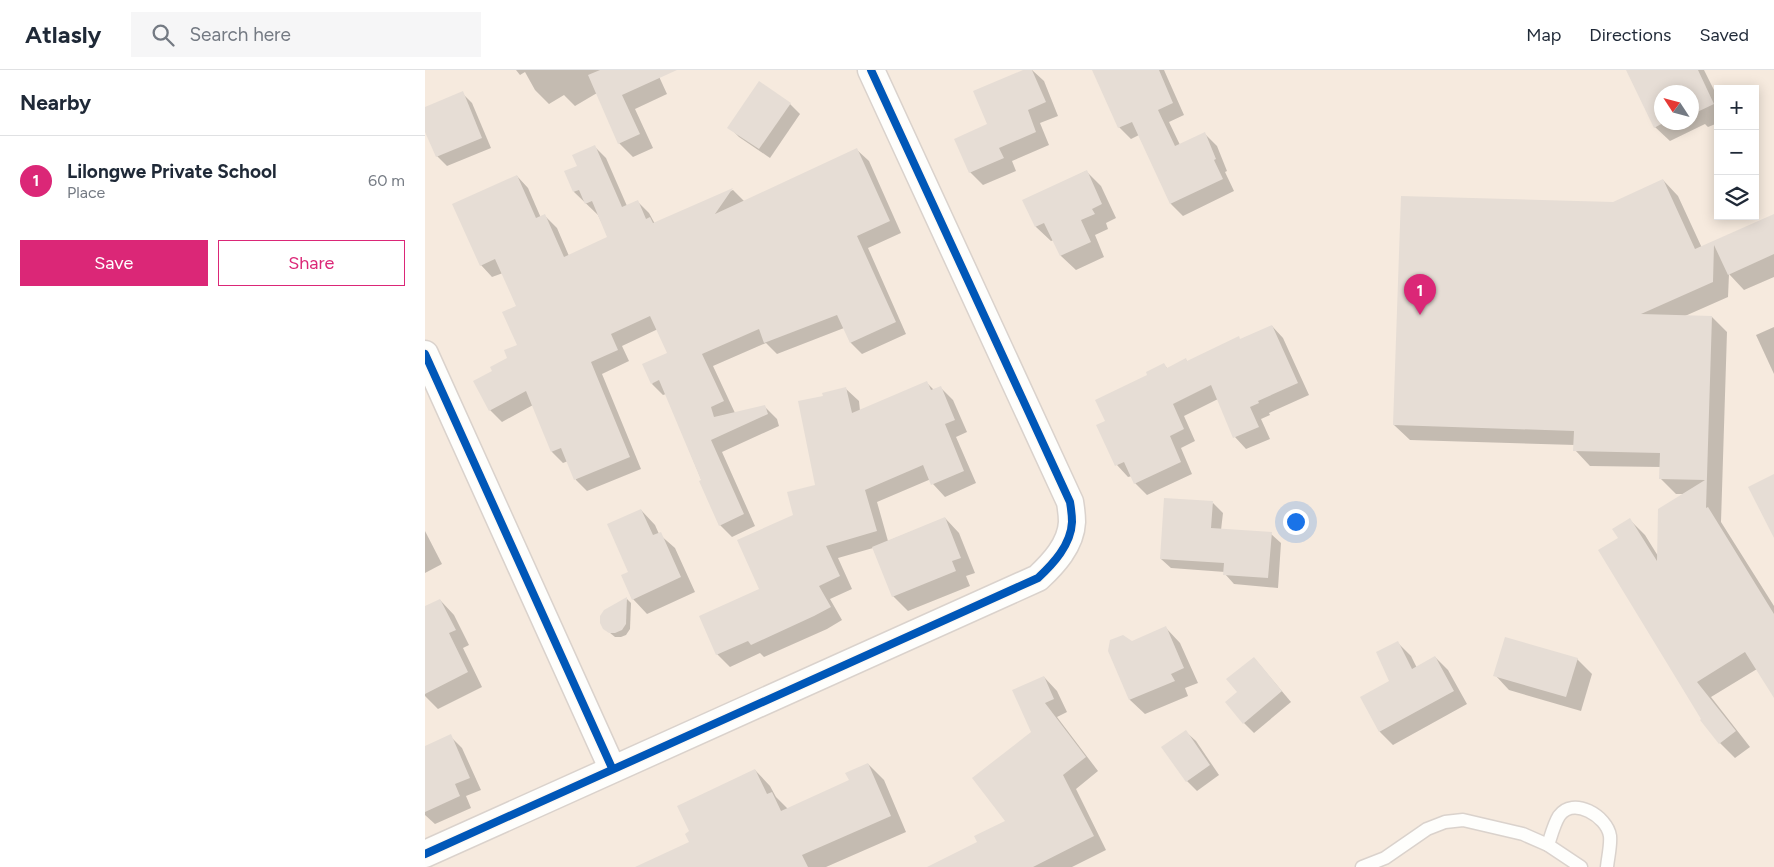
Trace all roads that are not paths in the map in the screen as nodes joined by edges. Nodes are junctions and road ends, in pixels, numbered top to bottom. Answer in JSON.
{"nodes":[{"id":1,"x":871,"y":70,"type":"edge"},
{"id":2,"x":425,"y":354,"type":"edge"},
{"id":3,"x":612,"y":768,"type":"junction"},
{"id":4,"x":1547,"y":845,"type":"junction"},
{"id":5,"x":425,"y":854,"type":"edge"},
{"id":6,"x":1362,"y":867,"type":"edge"},
{"id":7,"x":1581,"y":867,"type":"edge"},
{"id":8,"x":1607,"y":867,"type":"edge"}],
"edges":[{"from":1,"to":3,"type":"street"},
{"from":2,"to":3,"type":"street"},
{"from":3,"to":5,"type":"street"},
{"from":4,"to":6,"type":"lane"},
{"from":4,"to":7,"type":"lane"},
{"from":4,"to":8,"type":"lane"}]}
